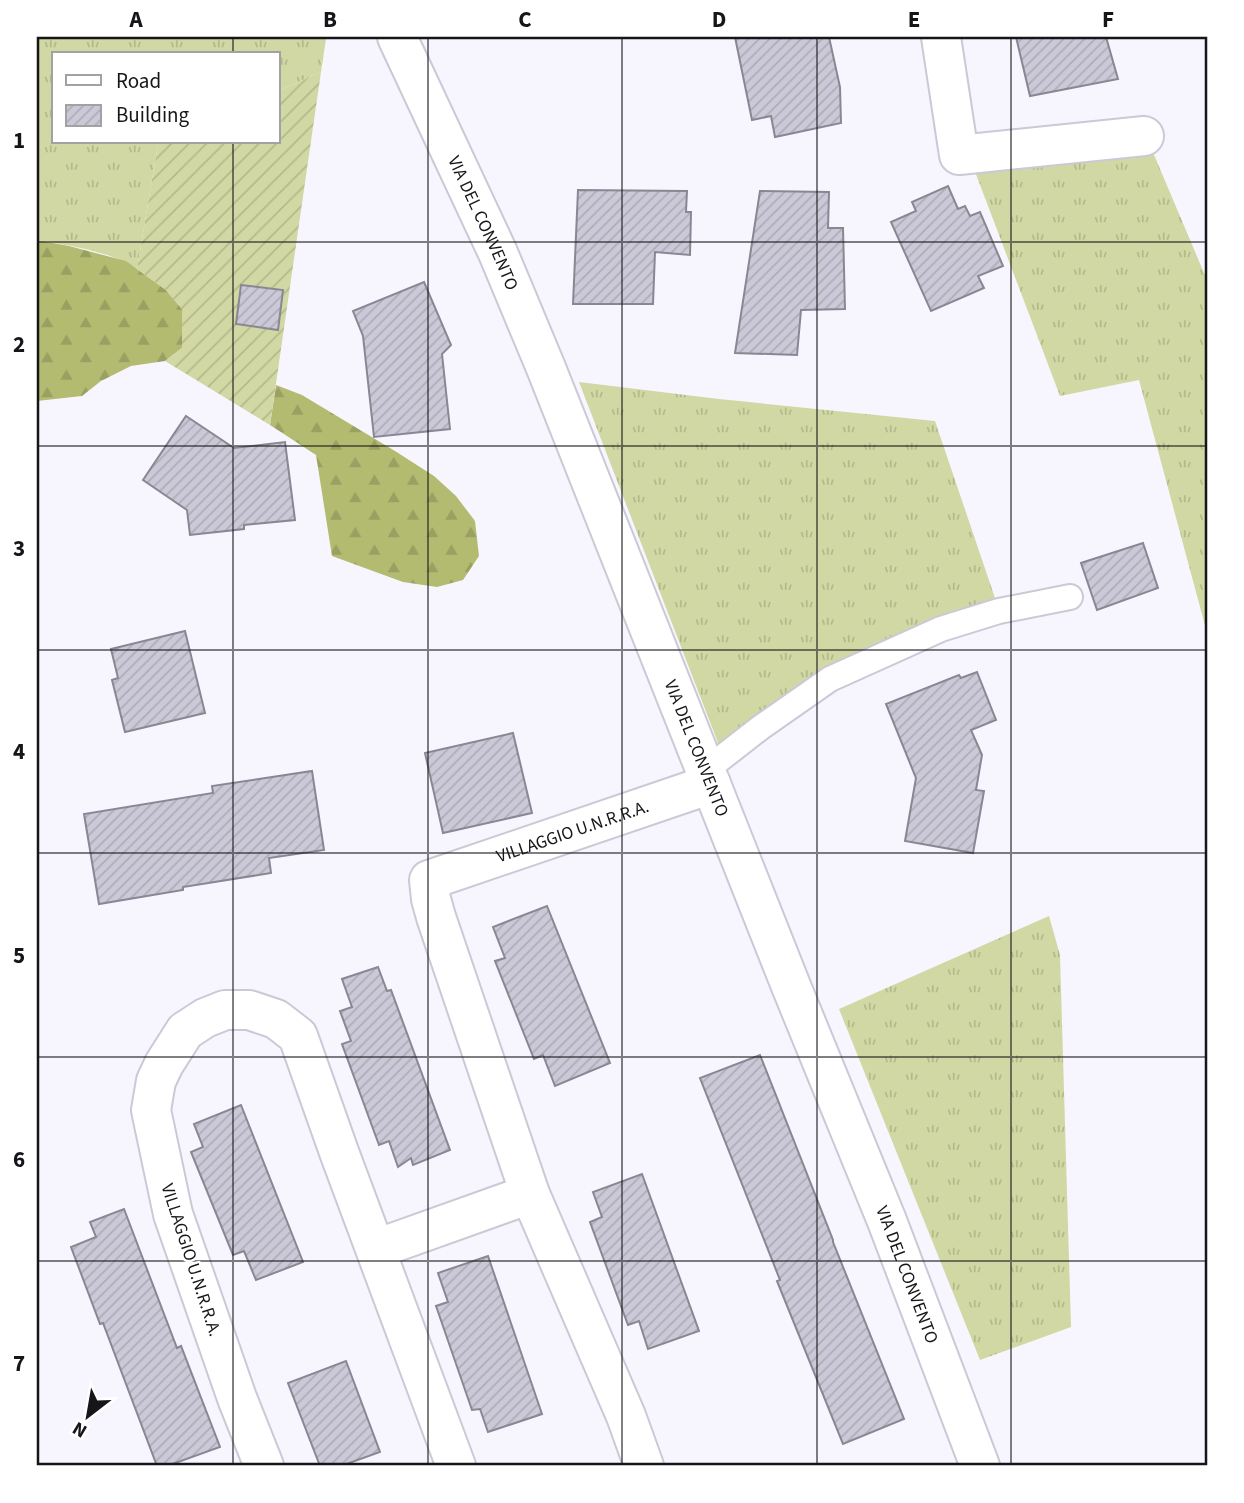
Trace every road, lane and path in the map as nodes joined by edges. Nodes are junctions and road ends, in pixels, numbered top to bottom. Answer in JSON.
{"nodes":[{"id":1,"x":397,"y":37,"type":"edge"},
{"id":2,"x":941,"y":37,"type":"edge"},
{"id":3,"x":1144,"y":136,"type":"dead end"},
{"id":4,"x":1070,"y":597,"type":"dead end"},
{"id":5,"x":709,"y":777,"type":"junction"},
{"id":6,"x":530,"y":1194,"type":"junction"},
{"id":7,"x":376,"y":1250,"type":"junction"},
{"id":8,"x":264,"y":1466,"type":"edge"},
{"id":9,"x":456,"y":1466,"type":"edge"},
{"id":10,"x":644,"y":1466,"type":"edge"},
{"id":11,"x":980,"y":1466,"type":"edge"}],
"edges":[{"from":1,"to":5,"type":"street","name":"VIA DEL CONVENTO"},
{"from":2,"to":3,"type":"street"},
{"from":4,"to":5,"type":"lane"},
{"from":5,"to":6,"type":"street","name":"VILLAGGIO U.N.R.R.A."},
{"from":5,"to":11,"type":"street","name":"VIA DEL CONVENTO"},
{"from":6,"to":7,"type":"street"},
{"from":6,"to":10,"type":"street","name":"VILLAGGIO U.N.R.R.A."},
{"from":7,"to":8,"type":"street","name":"VILLAGGIO U.N.R.R.A."},
{"from":7,"to":9,"type":"street","name":"VILLAGGIO U.N.R.R.A."}]}
